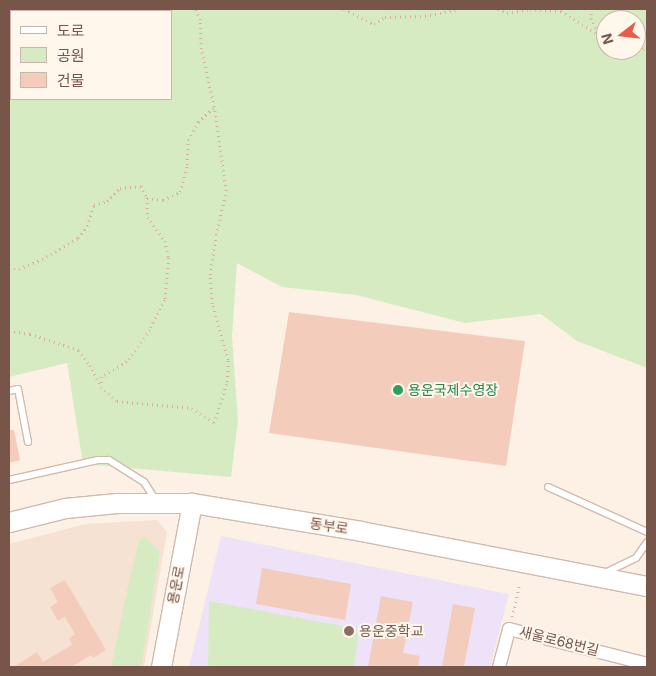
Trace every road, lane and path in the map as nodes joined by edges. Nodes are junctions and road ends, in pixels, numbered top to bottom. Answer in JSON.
{"nodes":[{"id":1,"x":195,"y":9,"type":"edge"},
{"id":2,"x":344,"y":9,"type":"edge"},
{"id":3,"x":458,"y":9,"type":"edge"},
{"id":4,"x":498,"y":9,"type":"edge"},
{"id":5,"x":592,"y":9,"type":"edge"},
{"id":6,"x":596,"y":28,"type":"edge"},
{"id":7,"x":596,"y":32,"type":"edge"},
{"id":8,"x":214,"y":107,"type":"junction"},
{"id":9,"x":147,"y":198,"type":"junction"},
{"id":10,"x":9,"y":269,"type":"edge"},
{"id":11,"x":9,"y":331,"type":"edge"},
{"id":12,"x":101,"y":387,"type":"junction"},
{"id":13,"x":9,"y":391,"type":"edge"},
{"id":14,"x":28,"y":442,"type":"dead end"},
{"id":15,"x":9,"y":480,"type":"edge"},
{"id":16,"x":548,"y":487,"type":"dead end"},
{"id":17,"x":157,"y":502,"type":"junction"},
{"id":18,"x":192,"y":503,"type":"junction"},
{"id":19,"x":9,"y":522,"type":"edge"},
{"id":20,"x":647,"y":532,"type":"edge"},
{"id":21,"x":647,"y":542,"type":"edge"},
{"id":22,"x":600,"y":576,"type":"junction"},
{"id":23,"x":647,"y":586,"type":"edge"},
{"id":24,"x":519,"y":587,"type":"dead end"},
{"id":25,"x":509,"y":628,"type":"junction"},
{"id":26,"x":647,"y":664,"type":"edge"},
{"id":27,"x":161,"y":667,"type":"edge"},
{"id":28,"x":499,"y":667,"type":"edge"}],
"edges":[{"from":1,"to":8,"type":"path"},
{"from":2,"to":3,"type":"path"},
{"from":4,"to":7,"type":"path"},
{"from":5,"to":6,"type":"path"},
{"from":8,"to":9,"type":"path"},
{"from":8,"to":12,"type":"path"},
{"from":9,"to":10,"type":"path"},
{"from":9,"to":12,"type":"path"},
{"from":11,"to":12,"type":"path"},
{"from":13,"to":14,"type":"lane"},
{"from":15,"to":17,"type":"lane"},
{"from":16,"to":20,"type":"lane"},
{"from":17,"to":18,"type":"main road","name":"동부로"},
{"from":17,"to":19,"type":"main road","name":"동부로"},
{"from":18,"to":22,"type":"main road","name":"동부로"},
{"from":18,"to":27,"type":"main road","name":"용운로"},
{"from":21,"to":22,"type":"lane"},
{"from":22,"to":23,"type":"main road","name":"동부로"},
{"from":24,"to":25,"type":"path"},
{"from":25,"to":26,"type":"street","name":"새울로68번길"},
{"from":25,"to":28,"type":"street","name":"새울로68번길"}]}
